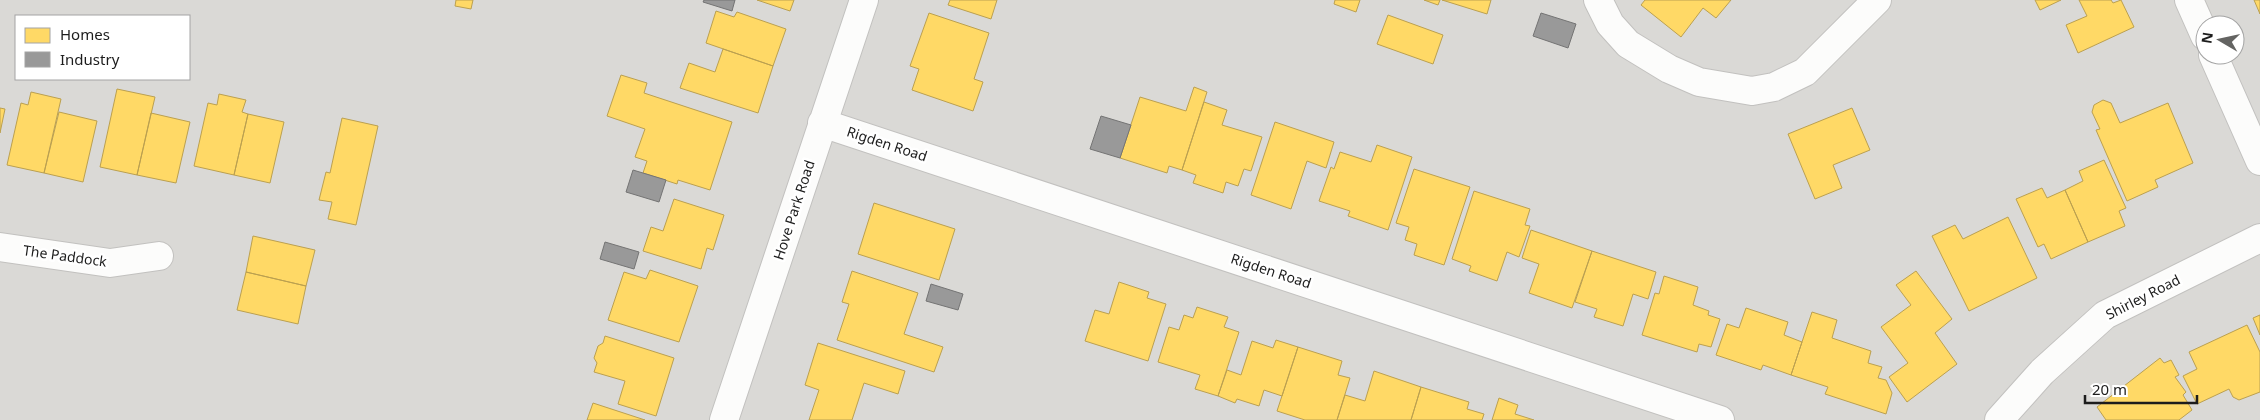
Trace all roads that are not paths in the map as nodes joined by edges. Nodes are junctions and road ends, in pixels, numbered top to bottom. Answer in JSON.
{"nodes":[{"id":1,"x":864,"y":0,"type":"edge"},
{"id":2,"x":1598,"y":0,"type":"edge"},
{"id":3,"x":1877,"y":0,"type":"edge"},
{"id":4,"x":2189,"y":0,"type":"edge"},
{"id":5,"x":2196,"y":15,"type":"edge"},
{"id":6,"x":2217,"y":65,"type":"edge"},
{"id":7,"x":822,"y":122,"type":"junction"},
{"id":8,"x":2260,"y":160,"type":"edge"},
{"id":9,"x":2260,"y":238,"type":"edge"},
{"id":10,"x":0,"y":247,"type":"edge"},
{"id":11,"x":159,"y":256,"type":"dead end"},
{"id":12,"x":724,"y":420,"type":"edge"},
{"id":13,"x":1720,"y":420,"type":"edge"},
{"id":14,"x":1999,"y":420,"type":"edge"}],
"edges":[{"from":1,"to":7,"type":"street","name":"Hove Park Road"},
{"from":2,"to":3,"type":"street"},
{"from":4,"to":5,"type":"street"},
{"from":6,"to":8,"type":"street"},
{"from":7,"to":12,"type":"street","name":"Hove Park Road"},
{"from":7,"to":13,"type":"street","name":"Rigden Road"},
{"from":9,"to":14,"type":"street","name":"Shirley Road"},
{"from":10,"to":11,"type":"street","name":"The Paddock"}]}
